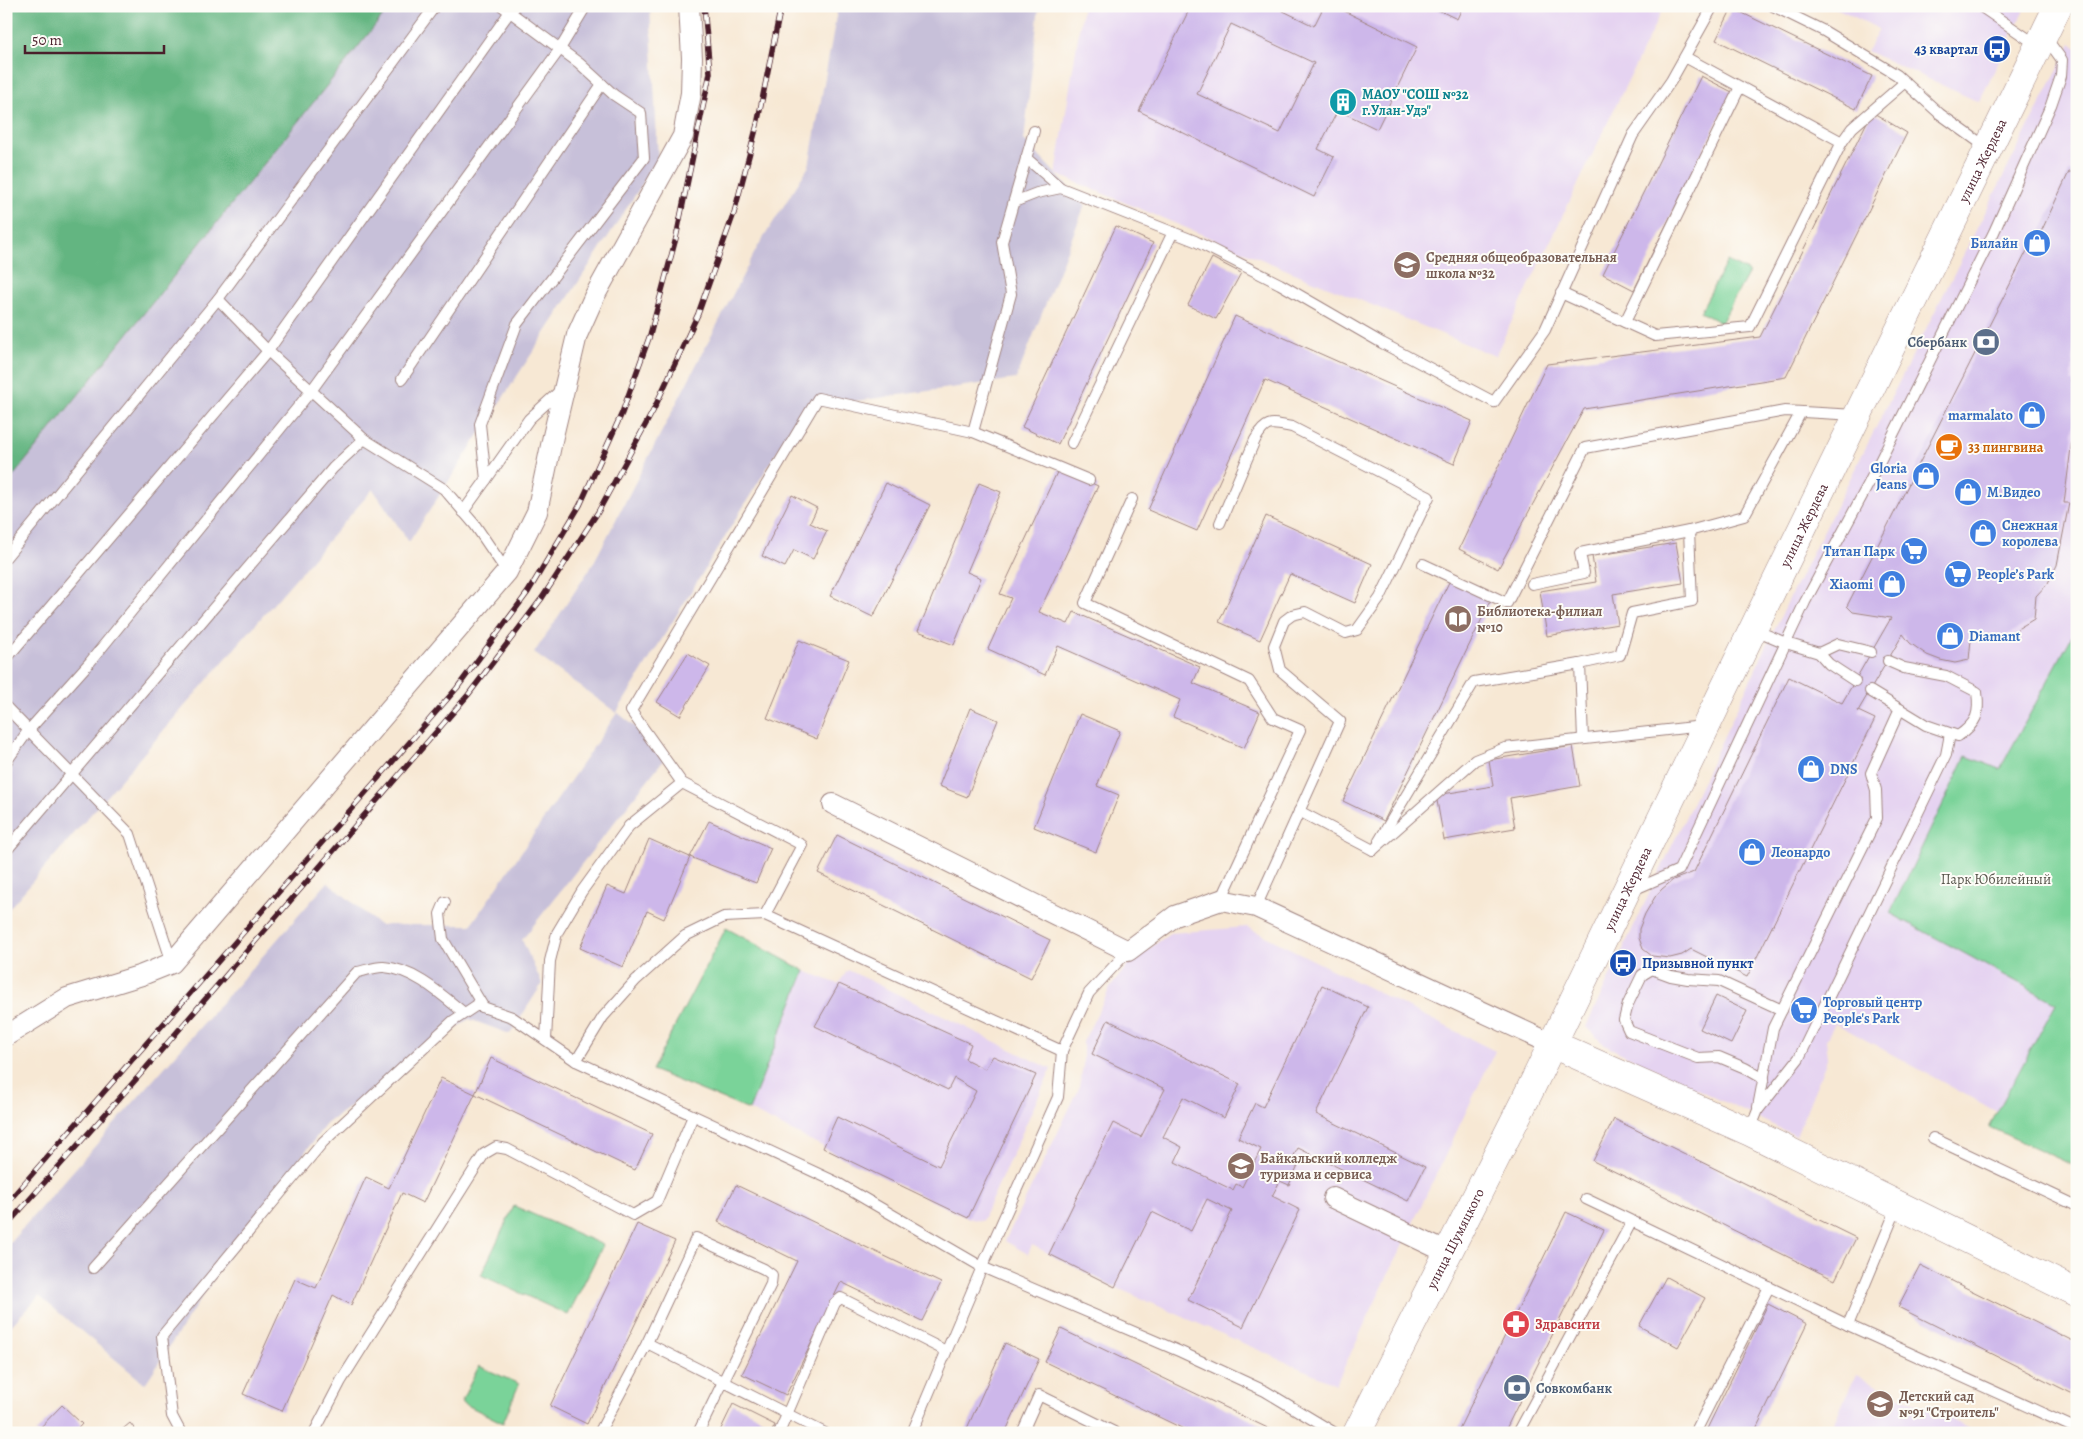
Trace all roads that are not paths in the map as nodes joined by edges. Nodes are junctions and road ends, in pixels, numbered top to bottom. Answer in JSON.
{"nodes":[{"id":1,"x":435,"y":6,"type":"edge"},
{"id":2,"x":586,"y":6,"type":"edge"},
{"id":3,"x":689,"y":6,"type":"edge"},
{"id":4,"x":1713,"y":6,"type":"edge"},
{"id":5,"x":1773,"y":6,"type":"edge"},
{"id":6,"x":1980,"y":6,"type":"edge"},
{"id":7,"x":2058,"y":6,"type":"edge"},
{"id":8,"x":509,"y":8,"type":"edge"},
{"id":9,"x":2041,"y":40,"type":"junction"},
{"id":10,"x":560,"y":49,"type":"junction"},
{"id":11,"x":1685,"y":57,"type":"junction"},
{"id":12,"x":1905,"y":82,"type":"junction"},
{"id":13,"x":602,"y":84,"type":"junction"},
{"id":14,"x":1740,"y":87,"type":"junction"},
{"id":15,"x":1034,"y":131,"type":"dead end"},
{"id":16,"x":1842,"y":142,"type":"junction"},
{"id":17,"x":1987,"y":148,"type":"junction"},
{"id":18,"x":1026,"y":158,"type":"junction"},
{"id":19,"x":1061,"y":188,"type":"junction"},
{"id":20,"x":1014,"y":202,"type":"junction"},
{"id":21,"x":1173,"y":232,"type":"junction"},
{"id":22,"x":1561,"y":293,"type":"junction"},
{"id":23,"x":218,"y":299,"type":"junction"},
{"id":24,"x":1625,"y":322,"type":"junction"},
{"id":25,"x":268,"y":351,"type":"junction"},
{"id":26,"x":402,"y":379,"type":"dead end"},
{"id":27,"x":565,"y":386,"type":"junction"},
{"id":28,"x":311,"y":392,"type":"junction"},
{"id":29,"x":1801,"y":412,"type":"junction"},
{"id":30,"x":1857,"y":415,"type":"junction"},
{"id":31,"x":973,"y":432,"type":"junction"},
{"id":32,"x":364,"y":439,"type":"junction"},
{"id":33,"x":1072,"y":443,"type":"dead end"},
{"id":34,"x":486,"y":480,"type":"junction"},
{"id":35,"x":1089,"y":480,"type":"dead end"},
{"id":36,"x":1132,"y":499,"type":"dead end"},
{"id":37,"x":463,"y":512,"type":"junction"},
{"id":38,"x":1220,"y":523,"type":"dead end"},
{"id":39,"x":1688,"y":531,"type":"junction"},
{"id":40,"x":6,"y":557,"type":"edge"},
{"id":41,"x":1423,"y":564,"type":"dead end"},
{"id":42,"x":507,"y":572,"type":"junction"},
{"id":43,"x":1532,"y":584,"type":"dead end"},
{"id":44,"x":1753,"y":629,"type":"junction"},
{"id":45,"x":1786,"y":643,"type":"junction"},
{"id":46,"x":1871,"y":652,"type":"dead end"},
{"id":47,"x":1819,"y":653,"type":"junction"},
{"id":48,"x":6,"y":659,"type":"edge"},
{"id":49,"x":1888,"y":661,"type":"dead end"},
{"id":50,"x":1580,"y":664,"type":"junction"},
{"id":51,"x":1854,"y":681,"type":"dead end"},
{"id":52,"x":1870,"y":690,"type":"dead end"},
{"id":53,"x":6,"y":706,"type":"edge"},
{"id":54,"x":1900,"y":709,"type":"junction"},
{"id":55,"x":1706,"y":726,"type":"junction"},
{"id":56,"x":28,"y":731,"type":"junction"},
{"id":57,"x":1950,"y":734,"type":"junction"},
{"id":58,"x":1583,"y":739,"type":"junction"},
{"id":59,"x":6,"y":762,"type":"edge"},
{"id":60,"x":71,"y":774,"type":"junction"},
{"id":61,"x":682,"y":783,"type":"junction"},
{"id":62,"x":834,"y":804,"type":"dead end"},
{"id":63,"x":1299,"y":811,"type":"junction"},
{"id":64,"x":1373,"y":850,"type":"junction"},
{"id":65,"x":6,"y":851,"type":"edge"},
{"id":66,"x":1625,"y":894,"type":"junction"},
{"id":67,"x":1221,"y":900,"type":"junction"},
{"id":68,"x":445,"y":902,"type":"dead end"},
{"id":69,"x":1256,"y":906,"type":"junction"},
{"id":70,"x":765,"y":916,"type":"junction"},
{"id":71,"x":1128,"y":951,"type":"junction"},
{"id":72,"x":172,"y":963,"type":"junction"},
{"id":73,"x":484,"y":1008,"type":"junction"},
{"id":74,"x":1782,"y":1010,"type":"junction"},
{"id":75,"x":464,"y":1013,"type":"junction"},
{"id":76,"x":6,"y":1036,"type":"edge"},
{"id":77,"x":546,"y":1040,"type":"junction"},
{"id":78,"x":1552,"y":1044,"type":"junction"},
{"id":79,"x":1062,"y":1051,"type":"junction"},
{"id":80,"x":576,"y":1061,"type":"junction"},
{"id":81,"x":1764,"y":1079,"type":"junction"},
{"id":82,"x":693,"y":1116,"type":"junction"},
{"id":83,"x":1754,"y":1121,"type":"junction"},
{"id":84,"x":1934,"y":1138,"type":"dead end"},
{"id":85,"x":1333,"y":1198,"type":"dead end"},
{"id":86,"x":1586,"y":1199,"type":"dead end"},
{"id":87,"x":1898,"y":1205,"type":"junction"},
{"id":88,"x":2077,"y":1206,"type":"edge"},
{"id":89,"x":1632,"y":1221,"type":"junction"},
{"id":90,"x":1448,"y":1252,"type":"junction"},
{"id":91,"x":982,"y":1267,"type":"junction"},
{"id":92,"x":93,"y":1268,"type":"dead end"},
{"id":93,"x":1769,"y":1287,"type":"junction"},
{"id":94,"x":2077,"y":1293,"type":"edge"},
{"id":95,"x":1848,"y":1325,"type":"junction"},
{"id":96,"x":647,"y":1343,"type":"junction"},
{"id":97,"x":946,"y":1352,"type":"junction"},
{"id":98,"x":723,"y":1382,"type":"junction"},
{"id":99,"x":788,"y":1415,"type":"junction"},
{"id":100,"x":2077,"y":1429,"type":"edge"},
{"id":101,"x":181,"y":1433,"type":"edge"},
{"id":102,"x":314,"y":1433,"type":"edge"},
{"id":103,"x":599,"y":1433,"type":"edge"},
{"id":104,"x":698,"y":1433,"type":"edge"},
{"id":105,"x":779,"y":1433,"type":"edge"},
{"id":106,"x":825,"y":1433,"type":"edge"},
{"id":107,"x":912,"y":1433,"type":"edge"},
{"id":108,"x":1022,"y":1433,"type":"edge"},
{"id":109,"x":1116,"y":1433,"type":"edge"},
{"id":110,"x":1335,"y":1433,"type":"edge"},
{"id":111,"x":1357,"y":1433,"type":"edge"},
{"id":112,"x":1518,"y":1433,"type":"edge"},
{"id":113,"x":1695,"y":1433,"type":"edge"}],
"edges":[{"from":1,"to":23,"type":"lane"},
{"from":2,"to":10,"type":"lane"},
{"from":3,"to":27,"type":"street"},
{"from":4,"to":11,"type":"lane"},
{"from":5,"to":12,"type":"lane"},
{"from":6,"to":9,"type":"lane"},
{"from":7,"to":9,"type":"main road","name":"улица Жердева"},
{"from":8,"to":10,"type":"lane"},
{"from":8,"to":25,"type":"lane"},
{"from":9,"to":17,"type":"main road","name":"улица Жердева"},
{"from":9,"to":45,"type":"lane"},
{"from":10,"to":13,"type":"lane"},
{"from":10,"to":28,"type":"lane"},
{"from":11,"to":14,"type":"lane"},
{"from":11,"to":22,"type":"lane"},
{"from":12,"to":16,"type":"lane"},
{"from":12,"to":17,"type":"lane"},
{"from":13,"to":26,"type":"lane"},
{"from":13,"to":34,"type":"lane"},
{"from":14,"to":16,"type":"lane"},
{"from":14,"to":24,"type":"lane"},
{"from":15,"to":18,"type":"lane"},
{"from":16,"to":24,"type":"lane"},
{"from":17,"to":30,"type":"main road","name":"улица Жердева"},
{"from":18,"to":19,"type":"lane"},
{"from":18,"to":20,"type":"lane"},
{"from":19,"to":20,"type":"lane"},
{"from":19,"to":21,"type":"lane"},
{"from":20,"to":31,"type":"lane"},
{"from":21,"to":22,"type":"lane"},
{"from":21,"to":33,"type":"lane"},
{"from":22,"to":24,"type":"lane"},
{"from":23,"to":25,"type":"lane"},
{"from":23,"to":40,"type":"lane"},
{"from":25,"to":28,"type":"lane"},
{"from":25,"to":48,"type":"lane"},
{"from":27,"to":34,"type":"lane"},
{"from":27,"to":42,"type":"street"},
{"from":28,"to":32,"type":"lane"},
{"from":28,"to":56,"type":"lane"},
{"from":29,"to":30,"type":"lane"},
{"from":29,"to":39,"type":"lane"},
{"from":29,"to":41,"type":"lane"},
{"from":30,"to":44,"type":"main road","name":"улица Жердева"},
{"from":31,"to":35,"type":"lane"},
{"from":31,"to":61,"type":"lane"},
{"from":32,"to":37,"type":"lane"},
{"from":32,"to":60,"type":"lane"},
{"from":34,"to":37,"type":"lane"},
{"from":36,"to":67,"type":"lane"},
{"from":37,"to":42,"type":"lane"},
{"from":38,"to":63,"type":"lane"},
{"from":39,"to":43,"type":"lane"},
{"from":39,"to":50,"type":"lane"},
{"from":42,"to":72,"type":"street"},
{"from":44,"to":45,"type":"lane"},
{"from":44,"to":55,"type":"main road","name":"улица Жердева"},
{"from":45,"to":47,"type":"lane"},
{"from":45,"to":66,"type":"lane"},
{"from":46,"to":47,"type":"lane"},
{"from":47,"to":51,"type":"lane"},
{"from":49,"to":57,"type":"lane"},
{"from":50,"to":58,"type":"lane"},
{"from":50,"to":64,"type":"lane"},
{"from":52,"to":54,"type":"lane"},
{"from":53,"to":56,"type":"lane"},
{"from":54,"to":57,"type":"lane"},
{"from":54,"to":74,"type":"lane"},
{"from":55,"to":58,"type":"lane"},
{"from":55,"to":66,"type":"main road","name":"улица Жердева"},
{"from":56,"to":59,"type":"lane"},
{"from":56,"to":60,"type":"lane"},
{"from":57,"to":83,"type":"lane"},
{"from":58,"to":64,"type":"lane"},
{"from":60,"to":65,"type":"lane"},
{"from":60,"to":72,"type":"lane"},
{"from":61,"to":70,"type":"lane"},
{"from":61,"to":77,"type":"lane"},
{"from":62,"to":71,"type":"street"},
{"from":63,"to":64,"type":"lane"},
{"from":63,"to":69,"type":"lane"},
{"from":66,"to":78,"type":"main road","name":"улица Жердева"},
{"from":67,"to":69,"type":"street"},
{"from":67,"to":71,"type":"street"},
{"from":68,"to":73,"type":"lane"},
{"from":69,"to":78,"type":"street"},
{"from":70,"to":79,"type":"lane"},
{"from":70,"to":80,"type":"lane"},
{"from":71,"to":79,"type":"lane"},
{"from":72,"to":76,"type":"street"},
{"from":73,"to":75,"type":"lane"},
{"from":73,"to":77,"type":"lane"},
{"from":74,"to":81,"type":"lane"},
{"from":74,"to":81,"type":"lane"},
{"from":75,"to":92,"type":"lane"},
{"from":75,"to":101,"type":"lane"},
{"from":77,"to":80,"type":"lane"},
{"from":78,"to":83,"type":"main road"},
{"from":78,"to":90,"type":"main road","name":"улица Шумяцкого"},
{"from":79,"to":91,"type":"lane"},
{"from":80,"to":82,"type":"lane"},
{"from":81,"to":83,"type":"lane"},
{"from":82,"to":91,"type":"lane"},
{"from":82,"to":102,"type":"lane"},
{"from":83,"to":87,"type":"main road"},
{"from":84,"to":88,"type":"lane"},
{"from":85,"to":90,"type":"street"},
{"from":86,"to":89,"type":"lane"},
{"from":87,"to":94,"type":"main road"},
{"from":87,"to":95,"type":"lane"},
{"from":89,"to":93,"type":"lane"},
{"from":89,"to":112,"type":"lane"},
{"from":90,"to":111,"type":"main road","name":"улица Шумяцкого"},
{"from":91,"to":97,"type":"lane"},
{"from":91,"to":110,"type":"lane"},
{"from":93,"to":95,"type":"lane"},
{"from":93,"to":113,"type":"lane"},
{"from":95,"to":100,"type":"lane"},
{"from":96,"to":98,"type":"lane"},
{"from":96,"to":98,"type":"lane"},
{"from":96,"to":103,"type":"lane"},
{"from":97,"to":99,"type":"lane"},
{"from":97,"to":107,"type":"lane"},
{"from":98,"to":99,"type":"lane"},
{"from":98,"to":104,"type":"lane"},
{"from":99,"to":105,"type":"lane"},
{"from":99,"to":106,"type":"lane"},
{"from":108,"to":109,"type":"lane"}]}
